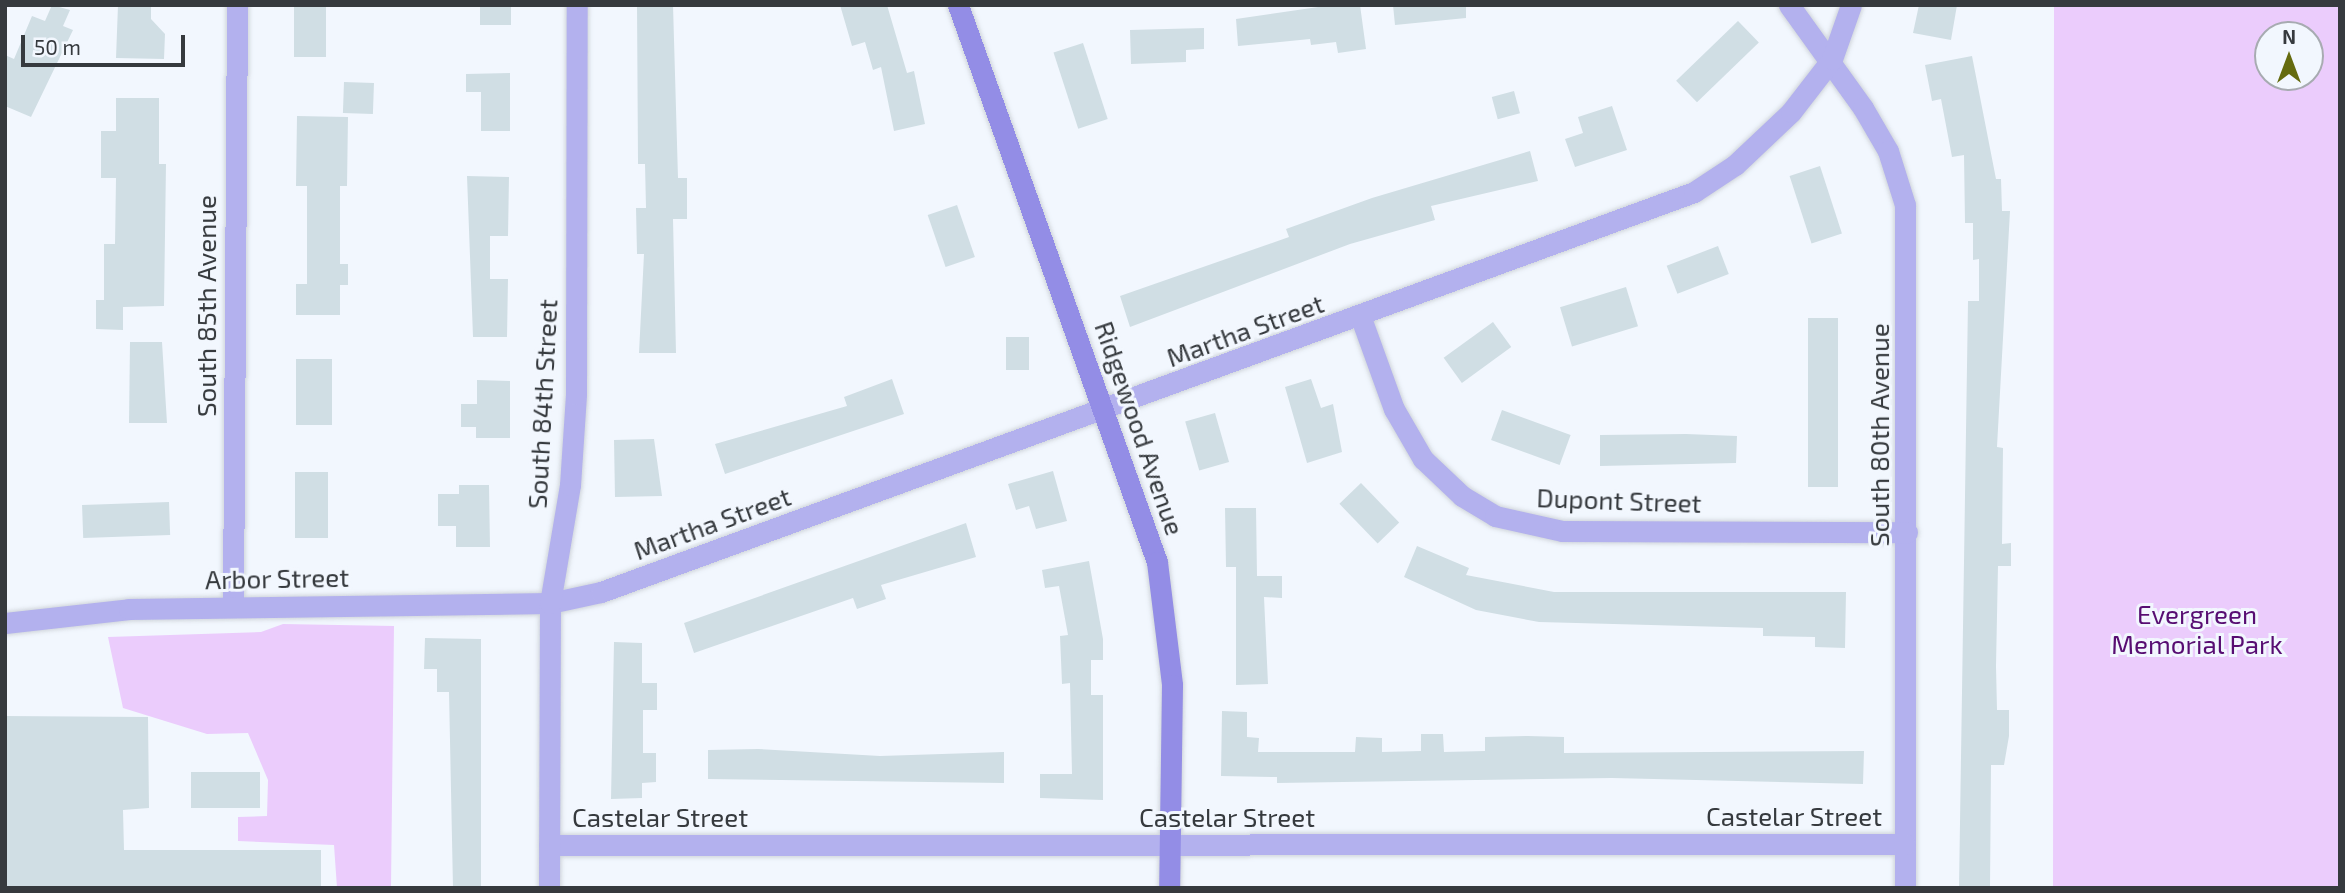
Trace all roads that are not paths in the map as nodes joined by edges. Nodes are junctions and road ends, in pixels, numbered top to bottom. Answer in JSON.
{"nodes":[{"id":1,"x":237,"y":5,"type":"edge"},
{"id":2,"x":577,"y":5,"type":"edge"},
{"id":3,"x":958,"y":5,"type":"edge"},
{"id":4,"x":1789,"y":5,"type":"edge"},
{"id":5,"x":1852,"y":5,"type":"edge"},
{"id":6,"x":1832,"y":59,"type":"junction"},
{"id":7,"x":1361,"y":317,"type":"junction"},
{"id":8,"x":1106,"y":409,"type":"junction"},
{"id":9,"x":1907,"y":532,"type":"junction"},
{"id":10,"x":550,"y":603,"type":"junction"},
{"id":11,"x":233,"y":606,"type":"junction"},
{"id":12,"x":5,"y":624,"type":"edge"},
{"id":13,"x":1905,"y":844,"type":"junction"},
{"id":14,"x":549,"y":845,"type":"junction"},
{"id":15,"x":1169,"y":845,"type":"junction"},
{"id":16,"x":549,"y":888,"type":"edge"},
{"id":17,"x":1169,"y":888,"type":"edge"},
{"id":18,"x":1905,"y":888,"type":"edge"}],
"edges":[{"from":1,"to":11,"type":"street","name":"South 85th Avenue"},
{"from":2,"to":10,"type":"street","name":"South 84th Street"},
{"from":3,"to":8,"type":"main road","name":"Ridgewood Avenue"},
{"from":4,"to":6,"type":"street","name":"South 80th Avenue"},
{"from":5,"to":6,"type":"street"},
{"from":6,"to":7,"type":"street","name":"Martha Street"},
{"from":6,"to":9,"type":"street","name":"South 80th Avenue"},
{"from":7,"to":8,"type":"street","name":"Martha Street"},
{"from":7,"to":9,"type":"street","name":"Dupont Street"},
{"from":8,"to":10,"type":"street","name":"Martha Street"},
{"from":8,"to":15,"type":"main road","name":"Ridgewood Avenue"},
{"from":9,"to":13,"type":"street","name":"South 80th Avenue"},
{"from":10,"to":11,"type":"street","name":"Arbor Street"},
{"from":10,"to":14,"type":"street","name":"South 84th Street"},
{"from":11,"to":12,"type":"street","name":"Arbor Street"},
{"from":13,"to":15,"type":"street","name":"Castelar Street"},
{"from":13,"to":18,"type":"street","name":"South 80th Avenue"},
{"from":14,"to":15,"type":"street","name":"Castelar Street"},
{"from":14,"to":16,"type":"street","name":"South 84th Street"},
{"from":15,"to":17,"type":"main road","name":"Ridgewood Avenue"}]}
